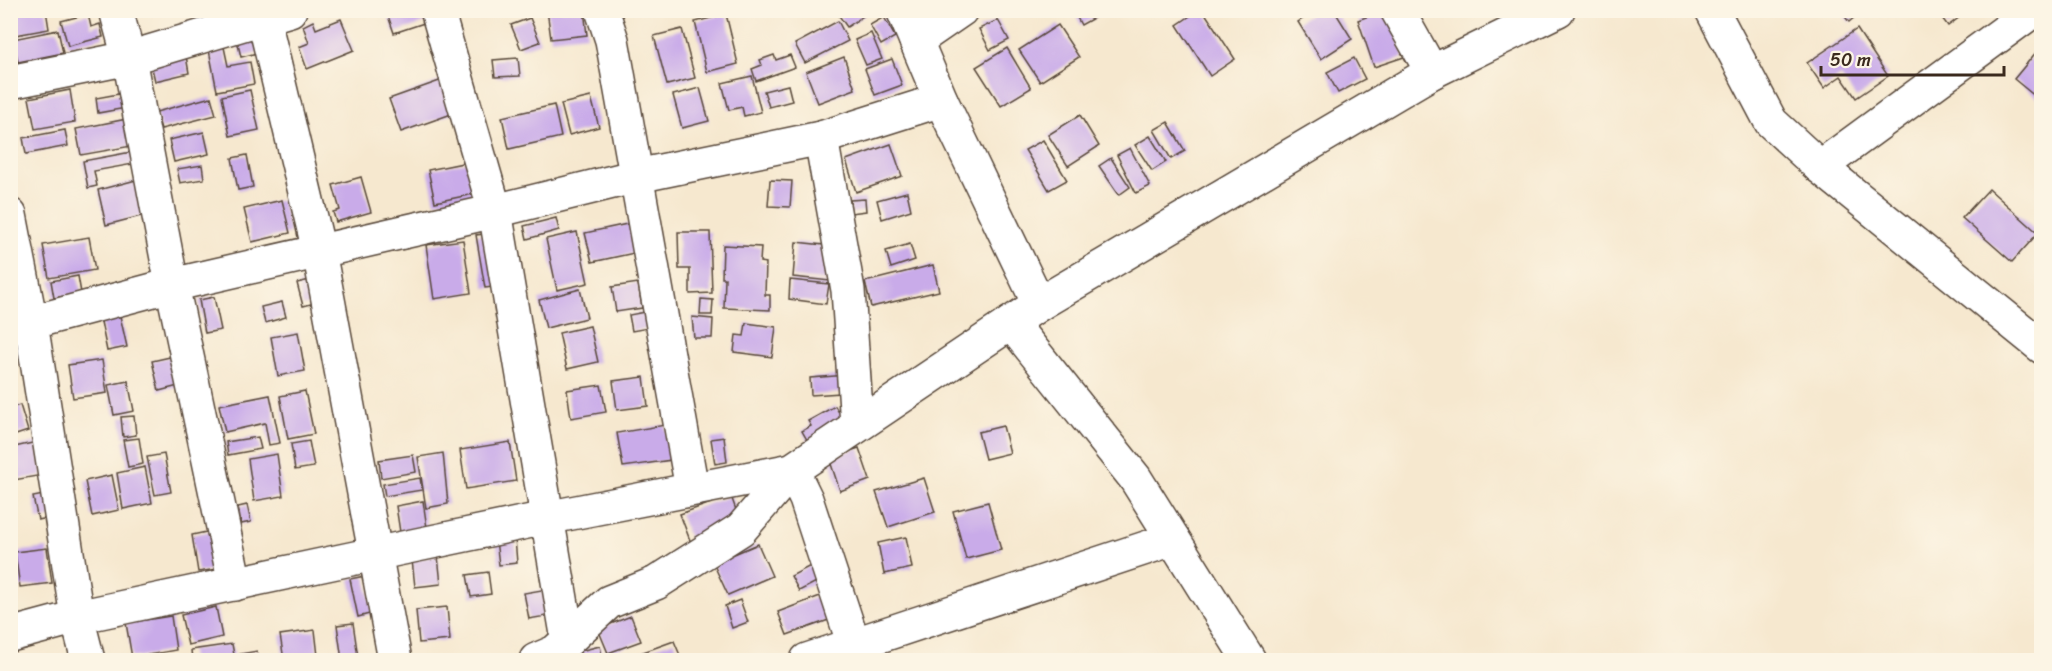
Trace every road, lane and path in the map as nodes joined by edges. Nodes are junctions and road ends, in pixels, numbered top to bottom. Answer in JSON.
{"nodes":[{"id":1,"x":116,"y":10,"type":"edge"},
{"id":2,"x":437,"y":10,"type":"edge"},
{"id":3,"x":602,"y":10,"type":"edge"},
{"id":4,"x":903,"y":10,"type":"edge"},
{"id":5,"x":961,"y":10,"type":"edge"},
{"id":6,"x":1397,"y":10,"type":"edge"},
{"id":7,"x":1558,"y":10,"type":"edge"},
{"id":8,"x":1712,"y":10,"type":"edge"},
{"id":9,"x":2034,"y":10,"type":"edge"},
{"id":10,"x":277,"y":15,"type":"edge"},
{"id":11,"x":916,"y":40,"type":"junction"},
{"id":12,"x":129,"y":58,"type":"junction"},
{"id":13,"x":1432,"y":72,"type":"junction"},
{"id":14,"x":10,"y":82,"type":"edge"},
{"id":15,"x":941,"y":100,"type":"junction"},
{"id":16,"x":821,"y":138,"type":"junction"},
{"id":17,"x":1820,"y":167,"type":"junction"},
{"id":18,"x":637,"y":176,"type":"junction"},
{"id":19,"x":495,"y":211,"type":"junction"},
{"id":20,"x":10,"y":215,"type":"edge"},
{"id":21,"x":319,"y":251,"type":"junction"},
{"id":22,"x":172,"y":285,"type":"junction"},
{"id":23,"x":1039,"y":304,"type":"junction"},
{"id":24,"x":1011,"y":322,"type":"junction"},
{"id":25,"x":21,"y":325,"type":"edge"},
{"id":26,"x":2035,"y":331,"type":"edge"},
{"id":27,"x":857,"y":425,"type":"junction"},
{"id":28,"x":792,"y":470,"type":"junction"},
{"id":29,"x":692,"y":489,"type":"junction"},
{"id":30,"x":546,"y":518,"type":"junction"},
{"id":31,"x":1173,"y":539,"type":"junction"},
{"id":32,"x":374,"y":554,"type":"junction"},
{"id":33,"x":235,"y":584,"type":"junction"},
{"id":34,"x":77,"y":617,"type":"junction"},
{"id":35,"x":10,"y":635,"type":"edge"},
{"id":36,"x":854,"y":645,"type":"junction"},
{"id":37,"x":547,"y":655,"type":"edge"},
{"id":38,"x":88,"y":660,"type":"edge"},
{"id":39,"x":395,"y":660,"type":"edge"},
{"id":40,"x":807,"y":660,"type":"edge"},
{"id":41,"x":1249,"y":660,"type":"edge"}],
"edges":[{"from":1,"to":12,"type":"street"},
{"from":2,"to":19,"type":"street"},
{"from":3,"to":18,"type":"street"},
{"from":4,"to":11,"type":"street"},
{"from":5,"to":11,"type":"street"},
{"from":6,"to":13,"type":"street"},
{"from":7,"to":13,"type":"street"},
{"from":8,"to":17,"type":"street"},
{"from":9,"to":17,"type":"street"},
{"from":10,"to":12,"type":"street"},
{"from":10,"to":21,"type":"street"},
{"from":11,"to":15,"type":"street"},
{"from":12,"to":14,"type":"street"},
{"from":12,"to":22,"type":"street"},
{"from":13,"to":23,"type":"street"},
{"from":15,"to":16,"type":"street"},
{"from":15,"to":23,"type":"street"},
{"from":16,"to":18,"type":"street"},
{"from":16,"to":27,"type":"street"},
{"from":17,"to":26,"type":"street"},
{"from":18,"to":19,"type":"street"},
{"from":18,"to":29,"type":"street"},
{"from":19,"to":21,"type":"street"},
{"from":19,"to":30,"type":"street"},
{"from":20,"to":25,"type":"street"},
{"from":21,"to":22,"type":"street"},
{"from":21,"to":32,"type":"street"},
{"from":22,"to":25,"type":"street"},
{"from":22,"to":33,"type":"street"},
{"from":23,"to":24,"type":"street"},
{"from":24,"to":27,"type":"street"},
{"from":24,"to":31,"type":"street"},
{"from":25,"to":34,"type":"street"},
{"from":27,"to":28,"type":"street"},
{"from":28,"to":29,"type":"street"},
{"from":28,"to":36,"type":"street"},
{"from":28,"to":37,"type":"street"},
{"from":29,"to":30,"type":"street"},
{"from":30,"to":32,"type":"street"},
{"from":30,"to":37,"type":"street"},
{"from":31,"to":36,"type":"street"},
{"from":31,"to":41,"type":"street"},
{"from":32,"to":33,"type":"street"},
{"from":32,"to":39,"type":"street"},
{"from":33,"to":34,"type":"street"},
{"from":34,"to":35,"type":"street"},
{"from":34,"to":38,"type":"street"},
{"from":36,"to":40,"type":"street"}]}
